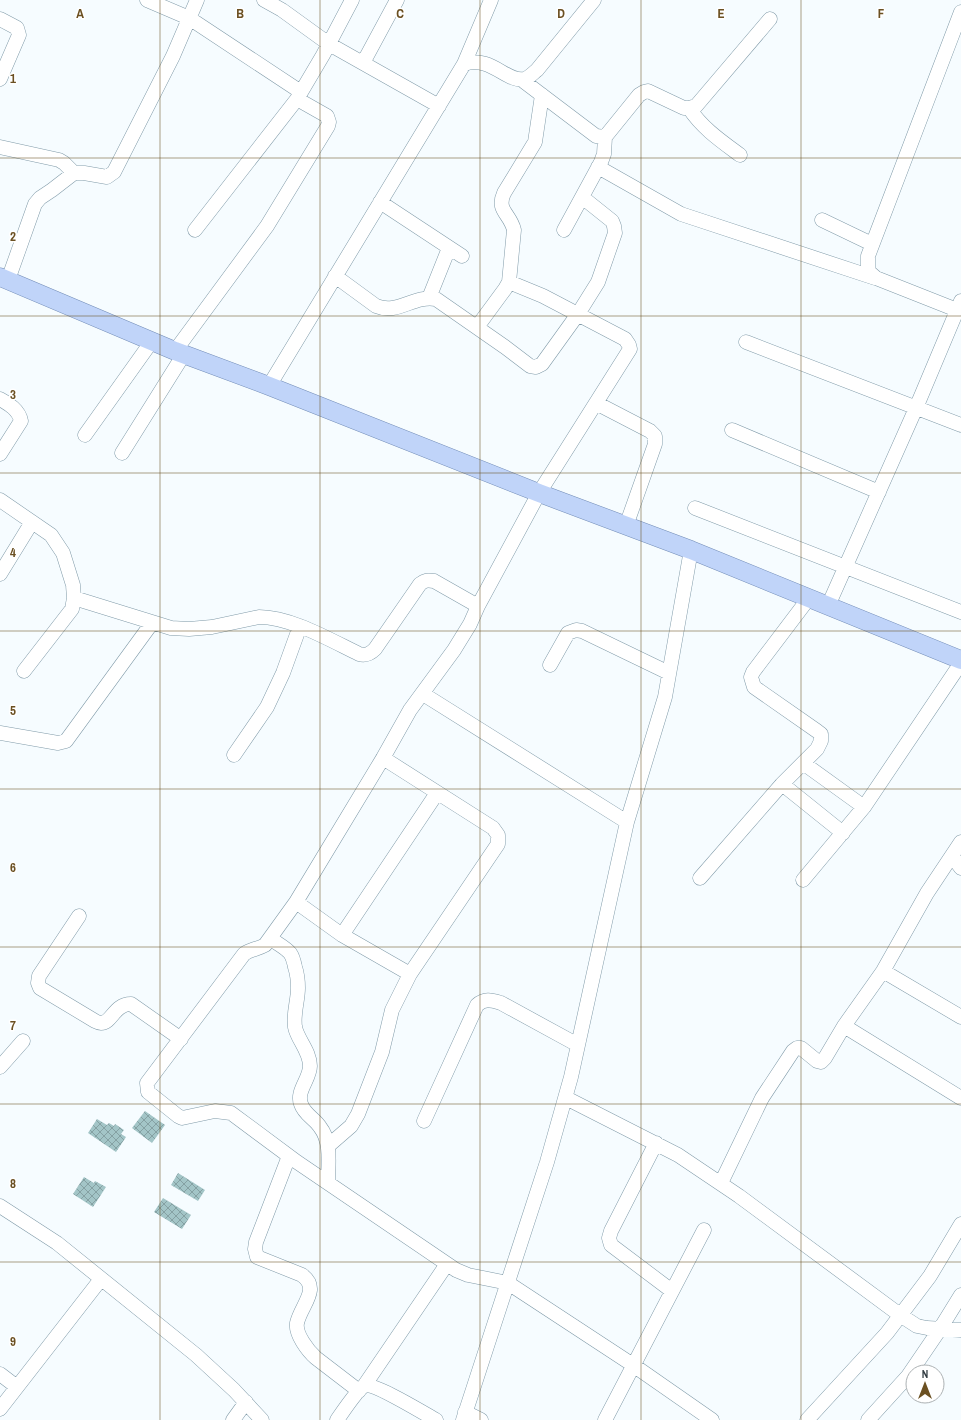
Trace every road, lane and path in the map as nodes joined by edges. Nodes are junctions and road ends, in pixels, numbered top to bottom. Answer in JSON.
{"nodes":[{"id":1,"x":147,"y":0,"type":"edge"},
{"id":2,"x":197,"y":0,"type":"edge"},
{"id":3,"x":264,"y":0,"type":"edge"},
{"id":4,"x":352,"y":0,"type":"edge"},
{"id":5,"x":397,"y":0,"type":"edge"},
{"id":6,"x":490,"y":0,"type":"edge"},
{"id":7,"x":594,"y":0,"type":"edge"},
{"id":8,"x":284,"y":5,"type":"edge"},
{"id":9,"x":961,"y":12,"type":"edge"},
{"id":10,"x":0,"y":18,"type":"edge"},
{"id":11,"x":189,"y":18,"type":"junction"},
{"id":12,"x":770,"y":19,"type":"dead end"},
{"id":13,"x":329,"y":44,"type":"junction"},
{"id":14,"x":363,"y":62,"type":"junction"},
{"id":15,"x":464,"y":64,"type":"junction"},
{"id":16,"x":1,"y":76,"type":"edge"},
{"id":17,"x":522,"y":80,"type":"junction"},
{"id":18,"x":299,"y":95,"type":"junction"},
{"id":19,"x":542,"y":95,"type":"junction"},
{"id":20,"x":439,"y":106,"type":"junction"},
{"id":21,"x":689,"y":108,"type":"junction"},
{"id":22,"x":605,"y":137,"type":"junction"},
{"id":23,"x":0,"y":147,"type":"edge"},
{"id":24,"x":740,"y":155,"type":"dead end"},
{"id":25,"x":598,"y":167,"type":"junction"},
{"id":26,"x":74,"y":174,"type":"junction"},
{"id":27,"x":582,"y":197,"type":"junction"},
{"id":28,"x":380,"y":202,"type":"junction"},
{"id":29,"x":822,"y":220,"type":"dead end"},
{"id":30,"x":195,"y":230,"type":"dead end"},
{"id":31,"x":564,"y":230,"type":"dead end"},
{"id":32,"x":872,"y":244,"type":"junction"},
{"id":33,"x":449,"y":248,"type":"junction"},
{"id":34,"x":462,"y":256,"type":"dead end"},
{"id":35,"x":335,"y":276,"type":"junction"},
{"id":36,"x":4,"y":278,"type":"edge"},
{"id":37,"x":876,"y":278,"type":"junction"},
{"id":38,"x":509,"y":282,"type":"junction"},
{"id":39,"x":429,"y":298,"type":"junction"},
{"id":40,"x":959,"y":306,"type":"edge"},
{"id":41,"x":578,"y":314,"type":"junction"},
{"id":42,"x":477,"y":327,"type":"junction"},
{"id":43,"x":152,"y":341,"type":"junction"},
{"id":44,"x":746,"y":342,"type":"dead end"},
{"id":45,"x":179,"y":352,"type":"junction"},
{"id":46,"x":269,"y":386,"type":"junction"},
{"id":47,"x":0,"y":399,"type":"edge"},
{"id":48,"x":596,"y":402,"type":"junction"},
{"id":49,"x":916,"y":408,"type":"junction"},
{"id":50,"x":961,"y":425,"type":"edge"},
{"id":51,"x":732,"y":430,"type":"dead end"},
{"id":52,"x":85,"y":435,"type":"dead end"},
{"id":53,"x":122,"y":452,"type":"dead end"},
{"id":54,"x":0,"y":454,"type":"edge"},
{"id":55,"x":879,"y":492,"type":"junction"},
{"id":56,"x":539,"y":493,"type":"junction"},
{"id":57,"x":0,"y":500,"type":"edge"},
{"id":58,"x":695,"y":508,"type":"dead end"},
{"id":59,"x":32,"y":522,"type":"junction"},
{"id":60,"x":626,"y":526,"type":"junction"},
{"id":61,"x":691,"y":550,"type":"junction"},
{"id":62,"x":846,"y":567,"type":"junction"},
{"id":63,"x":0,"y":574,"type":"edge"},
{"id":64,"x":74,"y":598,"type":"junction"},
{"id":65,"x":809,"y":598,"type":"junction"},
{"id":66,"x":478,"y":606,"type":"junction"},
{"id":67,"x":828,"y":606,"type":"junction"},
{"id":68,"x":961,"y":612,"type":"edge"},
{"id":69,"x":152,"y":623,"type":"junction"},
{"id":70,"x":300,"y":626,"type":"junction"},
{"id":71,"x":961,"y":660,"type":"edge"},
{"id":72,"x":961,"y":663,"type":"edge"},
{"id":73,"x":550,"y":665,"type":"dead end"},
{"id":74,"x":24,"y":671,"type":"dead end"},
{"id":75,"x":669,"y":673,"type":"junction"},
{"id":76,"x":423,"y":694,"type":"junction"},
{"id":77,"x":0,"y":733,"type":"edge"},
{"id":78,"x":234,"y":755,"type":"dead end"},
{"id":79,"x":383,"y":758,"type":"junction"},
{"id":80,"x":803,"y":763,"type":"junction"},
{"id":81,"x":782,"y":784,"type":"junction"},
{"id":82,"x":437,"y":792,"type":"junction"},
{"id":83,"x":864,"y":808,"type":"junction"},
{"id":84,"x":627,"y":822,"type":"junction"},
{"id":85,"x":843,"y":833,"type":"junction"},
{"id":86,"x":961,"y":842,"type":"edge"},
{"id":87,"x":952,"y":856,"type":"junction"},
{"id":88,"x":961,"y":868,"type":"edge"},
{"id":89,"x":700,"y":878,"type":"dead end"},
{"id":90,"x":803,"y":880,"type":"dead end"},
{"id":91,"x":296,"y":902,"type":"junction"},
{"id":92,"x":79,"y":916,"type":"dead end"},
{"id":93,"x":342,"y":935,"type":"junction"},
{"id":94,"x":270,"y":938,"type":"junction"},
{"id":95,"x":883,"y":971,"type":"junction"},
{"id":96,"x":410,"y":974,"type":"junction"},
{"id":97,"x":961,"y":1017,"type":"edge"},
{"id":98,"x":844,"y":1026,"type":"junction"},
{"id":99,"x":180,"y":1038,"type":"junction"},
{"id":100,"x":22,"y":1041,"type":"dead end"},
{"id":101,"x":578,"y":1045,"type":"junction"},
{"id":102,"x":0,"y":1067,"type":"edge"},
{"id":103,"x":566,"y":1098,"type":"junction"},
{"id":104,"x":961,"y":1098,"type":"edge"},
{"id":105,"x":424,"y":1121,"type":"dead end"},
{"id":106,"x":656,"y":1143,"type":"junction"},
{"id":107,"x":328,"y":1146,"type":"junction"},
{"id":108,"x":289,"y":1156,"type":"junction"},
{"id":109,"x":328,"y":1183,"type":"junction"},
{"id":110,"x":721,"y":1184,"type":"junction"},
{"id":111,"x":0,"y":1206,"type":"edge"},
{"id":112,"x":961,"y":1224,"type":"edge"},
{"id":113,"x":704,"y":1230,"type":"dead end"},
{"id":114,"x":447,"y":1264,"type":"junction"},
{"id":115,"x":101,"y":1279,"type":"junction"},
{"id":116,"x":508,"y":1283,"type":"junction"},
{"id":117,"x":672,"y":1291,"type":"junction"},
{"id":118,"x":961,"y":1295,"type":"edge"},
{"id":119,"x":900,"y":1315,"type":"junction"},
{"id":120,"x":940,"y":1329,"type":"junction"},
{"id":121,"x":961,"y":1330,"type":"edge"},
{"id":122,"x":633,"y":1365,"type":"junction"},
{"id":123,"x":0,"y":1374,"type":"edge"},
{"id":124,"x":16,"y":1387,"type":"junction"},
{"id":125,"x":362,"y":1388,"type":"junction"},
{"id":126,"x":246,"y":1402,"type":"junction"},
{"id":127,"x":0,"y":1409,"type":"edge"},
{"id":128,"x":464,"y":1416,"type":"edge"},
{"id":129,"x":705,"y":1418,"type":"edge"},
{"id":130,"x":233,"y":1420,"type":"edge"},
{"id":131,"x":262,"y":1420,"type":"edge"},
{"id":132,"x":337,"y":1420,"type":"edge"},
{"id":133,"x":436,"y":1420,"type":"edge"},
{"id":134,"x":481,"y":1420,"type":"edge"},
{"id":135,"x":605,"y":1420,"type":"edge"},
{"id":136,"x":806,"y":1420,"type":"edge"},
{"id":137,"x":868,"y":1420,"type":"edge"}],
"edges":[{"from":1,"to":11,"type":"street"},
{"from":2,"to":11,"type":"street"},
{"from":3,"to":8,"type":"street"},
{"from":4,"to":13,"type":"street"},
{"from":5,"to":14,"type":"street"},
{"from":6,"to":15,"type":"street"},
{"from":7,"to":17,"type":"street"},
{"from":8,"to":13,"type":"street"},
{"from":9,"to":32,"type":"street"},
{"from":10,"to":16,"type":"street"},
{"from":11,"to":18,"type":"street"},
{"from":11,"to":26,"type":"street"},
{"from":12,"to":21,"type":"street"},
{"from":13,"to":14,"type":"street"},
{"from":13,"to":18,"type":"street"},
{"from":14,"to":20,"type":"street"},
{"from":15,"to":17,"type":"street"},
{"from":15,"to":20,"type":"street"},
{"from":17,"to":19,"type":"street"},
{"from":18,"to":30,"type":"street"},
{"from":18,"to":45,"type":"street"},
{"from":19,"to":22,"type":"street"},
{"from":19,"to":38,"type":"street"},
{"from":20,"to":28,"type":"street"},
{"from":21,"to":22,"type":"street"},
{"from":21,"to":24,"type":"street"},
{"from":22,"to":25,"type":"street"},
{"from":23,"to":26,"type":"street"},
{"from":25,"to":27,"type":"street"},
{"from":25,"to":37,"type":"street"},
{"from":26,"to":36,"type":"street"},
{"from":27,"to":31,"type":"street"},
{"from":27,"to":41,"type":"street"},
{"from":28,"to":33,"type":"street"},
{"from":28,"to":35,"type":"street"},
{"from":29,"to":32,"type":"street"},
{"from":32,"to":37,"type":"street"},
{"from":33,"to":34,"type":"street"},
{"from":33,"to":39,"type":"street"},
{"from":35,"to":39,"type":"street"},
{"from":35,"to":46,"type":"street"},
{"from":36,"to":43,"type":"main road"},
{"from":37,"to":40,"type":"street"},
{"from":38,"to":41,"type":"street"},
{"from":38,"to":42,"type":"street"},
{"from":39,"to":42,"type":"street"},
{"from":40,"to":49,"type":"street"},
{"from":41,"to":42,"type":"street"},
{"from":41,"to":48,"type":"street"},
{"from":43,"to":45,"type":"main road"},
{"from":43,"to":52,"type":"street"},
{"from":44,"to":49,"type":"street"},
{"from":45,"to":46,"type":"main road"},
{"from":45,"to":53,"type":"street"},
{"from":46,"to":56,"type":"main road"},
{"from":47,"to":54,"type":"street"},
{"from":48,"to":56,"type":"street"},
{"from":48,"to":60,"type":"street"},
{"from":49,"to":50,"type":"street"},
{"from":49,"to":55,"type":"street"},
{"from":51,"to":55,"type":"street"},
{"from":55,"to":62,"type":"street"},
{"from":56,"to":60,"type":"main road"},
{"from":56,"to":66,"type":"street"},
{"from":57,"to":59,"type":"street"},
{"from":58,"to":62,"type":"street"},
{"from":59,"to":63,"type":"street"},
{"from":59,"to":64,"type":"street"},
{"from":60,"to":61,"type":"main road"},
{"from":61,"to":65,"type":"main road"},
{"from":61,"to":75,"type":"street"},
{"from":62,"to":67,"type":"street"},
{"from":62,"to":68,"type":"street"},
{"from":64,"to":69,"type":"street"},
{"from":64,"to":74,"type":"street"},
{"from":65,"to":67,"type":"main road"},
{"from":65,"to":80,"type":"street"},
{"from":66,"to":70,"type":"street"},
{"from":66,"to":76,"type":"street"},
{"from":67,"to":71,"type":"main road"},
{"from":69,"to":70,"type":"street"},
{"from":69,"to":77,"type":"street"},
{"from":70,"to":78,"type":"street"},
{"from":72,"to":83,"type":"street"},
{"from":73,"to":75,"type":"street"},
{"from":75,"to":84,"type":"street"},
{"from":76,"to":79,"type":"street"},
{"from":76,"to":84,"type":"street"},
{"from":79,"to":82,"type":"street"},
{"from":79,"to":91,"type":"street"},
{"from":80,"to":81,"type":"street"},
{"from":80,"to":83,"type":"street"},
{"from":81,"to":85,"type":"street"},
{"from":81,"to":89,"type":"street"},
{"from":82,"to":93,"type":"street"},
{"from":82,"to":96,"type":"street"},
{"from":83,"to":85,"type":"street"},
{"from":84,"to":101,"type":"street"},
{"from":85,"to":90,"type":"street"},
{"from":86,"to":87,"type":"street"},
{"from":87,"to":88,"type":"street"},
{"from":87,"to":95,"type":"street"},
{"from":91,"to":93,"type":"street"},
{"from":91,"to":94,"type":"street"},
{"from":92,"to":99,"type":"street"},
{"from":93,"to":96,"type":"street"},
{"from":94,"to":99,"type":"street"},
{"from":94,"to":107,"type":"street"},
{"from":95,"to":97,"type":"street"},
{"from":95,"to":98,"type":"street"},
{"from":96,"to":107,"type":"street"},
{"from":98,"to":104,"type":"street"},
{"from":98,"to":110,"type":"street"},
{"from":99,"to":108,"type":"street"},
{"from":100,"to":102,"type":"street"},
{"from":101,"to":103,"type":"street"},
{"from":101,"to":105,"type":"street"},
{"from":103,"to":106,"type":"street"},
{"from":103,"to":116,"type":"street"},
{"from":106,"to":110,"type":"street"},
{"from":106,"to":117,"type":"street"},
{"from":107,"to":109,"type":"street"},
{"from":108,"to":109,"type":"street"},
{"from":108,"to":125,"type":"street"},
{"from":109,"to":114,"type":"street"},
{"from":110,"to":119,"type":"street"},
{"from":111,"to":115,"type":"street"},
{"from":112,"to":119,"type":"street"},
{"from":113,"to":117,"type":"street"},
{"from":114,"to":116,"type":"street"},
{"from":114,"to":125,"type":"street"},
{"from":115,"to":124,"type":"street"},
{"from":115,"to":126,"type":"street"},
{"from":116,"to":122,"type":"street"},
{"from":116,"to":128,"type":"street"},
{"from":117,"to":122,"type":"street"},
{"from":118,"to":120,"type":"street"},
{"from":119,"to":120,"type":"street"},
{"from":119,"to":136,"type":"street"},
{"from":120,"to":121,"type":"street"},
{"from":120,"to":137,"type":"street"},
{"from":122,"to":129,"type":"street"},
{"from":122,"to":135,"type":"street"},
{"from":123,"to":124,"type":"street"},
{"from":124,"to":127,"type":"street"},
{"from":125,"to":132,"type":"street"},
{"from":125,"to":133,"type":"street"},
{"from":126,"to":130,"type":"street"},
{"from":126,"to":131,"type":"street"},
{"from":128,"to":134,"type":"street"}]}
